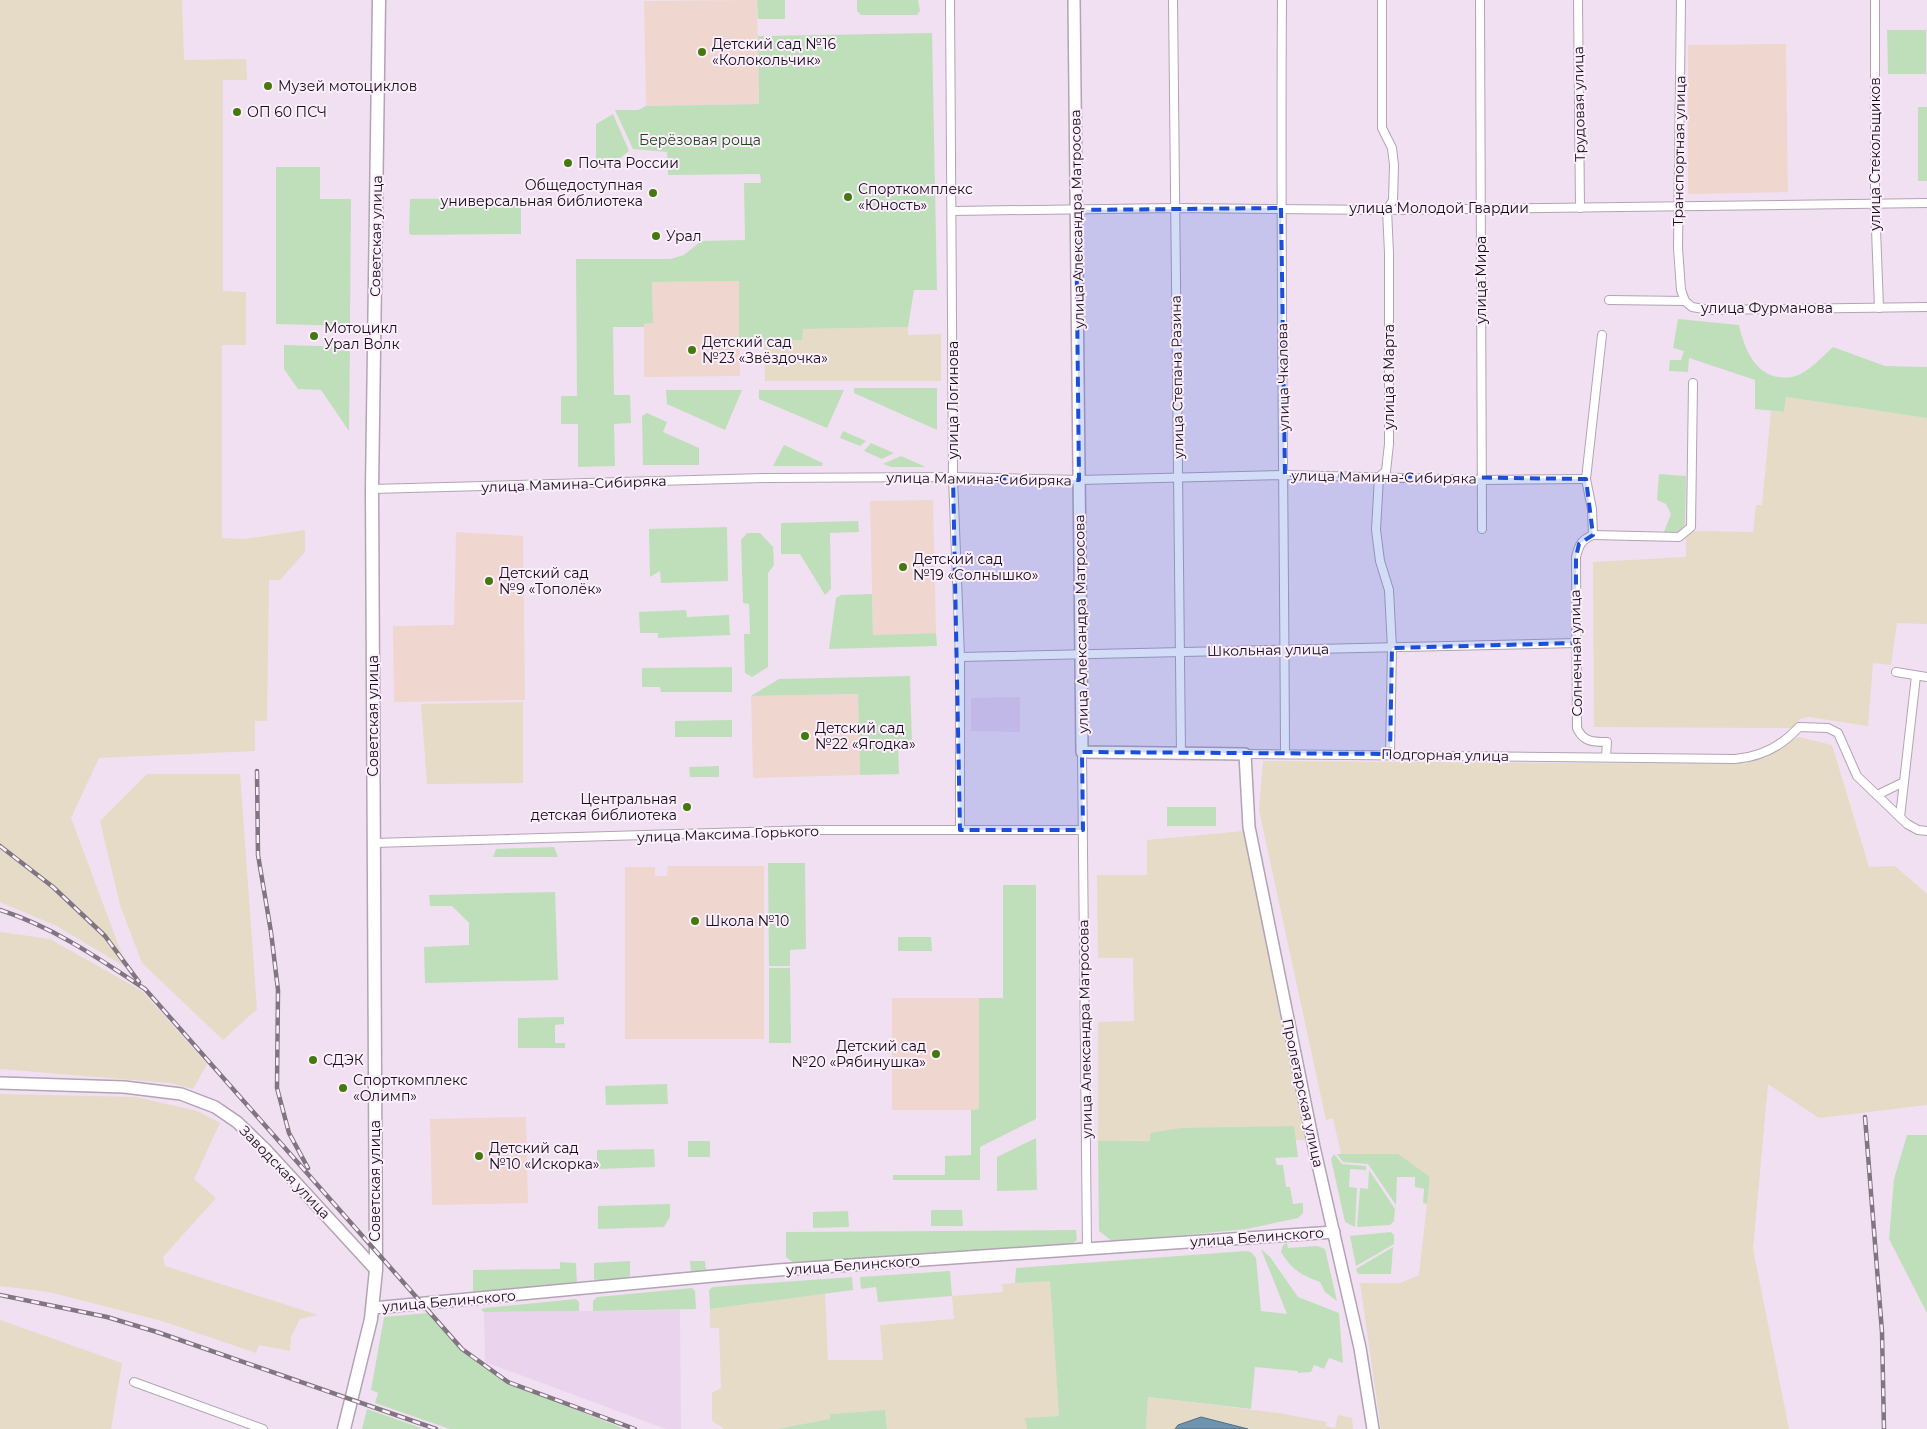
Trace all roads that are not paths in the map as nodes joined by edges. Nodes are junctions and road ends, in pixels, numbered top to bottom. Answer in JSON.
{"nodes":[{"id":1,"x":379,"y":0,"type":"edge"},
{"id":2,"x":950,"y":0,"type":"edge"},
{"id":3,"x":1074,"y":0,"type":"edge"},
{"id":4,"x":1173,"y":0,"type":"edge"},
{"id":5,"x":1282,"y":0,"type":"edge"},
{"id":6,"x":1382,"y":0,"type":"edge"},
{"id":7,"x":1480,"y":0,"type":"edge"},
{"id":8,"x":1578,"y":0,"type":"edge"},
{"id":9,"x":1680,"y":0,"type":"edge"},
{"id":10,"x":1875,"y":0,"type":"edge"},
{"id":11,"x":1875,"y":203,"type":"junction"},
{"id":12,"x":1927,"y":203,"type":"edge"},
{"id":13,"x":1680,"y":207,"type":"junction"},
{"id":14,"x":1174,"y":208,"type":"junction"},
{"id":15,"x":1280,"y":208,"type":"junction"},
{"id":16,"x":1481,"y":208,"type":"junction"},
{"id":17,"x":1580,"y":208,"type":"junction"},
{"id":18,"x":1076,"y":210,"type":"junction"},
{"id":19,"x":1386,"y":210,"type":"junction"},
{"id":20,"x":952,"y":211,"type":"junction"},
{"id":21,"x":1609,"y":300,"type":"dead end"},
{"id":22,"x":1685,"y":301,"type":"junction"},
{"id":23,"x":1927,"y":307,"type":"edge"},
{"id":24,"x":1879,"y":308,"type":"junction"},
{"id":25,"x":1602,"y":336,"type":"dead end"},
{"id":26,"x":1693,"y":383,"type":"dead end"},
{"id":27,"x":1285,"y":475,"type":"junction"},
{"id":28,"x":1178,"y":476,"type":"junction"},
{"id":29,"x":953,"y":477,"type":"junction"},
{"id":30,"x":1380,"y":477,"type":"junction"},
{"id":31,"x":1586,"y":479,"type":"junction"},
{"id":32,"x":1079,"y":480,"type":"junction"},
{"id":33,"x":1483,"y":480,"type":"junction"},
{"id":34,"x":372,"y":489,"type":"junction"},
{"id":35,"x":1482,"y":529,"type":"dead end"},
{"id":36,"x":1593,"y":535,"type":"junction"},
{"id":37,"x":1576,"y":643,"type":"junction"},
{"id":38,"x":1392,"y":648,"type":"junction"},
{"id":39,"x":1285,"y":650,"type":"junction"},
{"id":40,"x":1181,"y":651,"type":"junction"},
{"id":41,"x":1082,"y":655,"type":"junction"},
{"id":42,"x":960,"y":657,"type":"junction"},
{"id":43,"x":1896,"y":672,"type":"dead end"},
{"id":44,"x":1916,"y":676,"type":"junction"},
{"id":45,"x":1927,"y":677,"type":"edge"},
{"id":46,"x":1082,"y":752,"type":"junction"},
{"id":47,"x":1181,"y":754,"type":"junction"},
{"id":48,"x":1245,"y":754,"type":"junction"},
{"id":49,"x":1285,"y":754,"type":"junction"},
{"id":50,"x":1390,"y":754,"type":"junction"},
{"id":51,"x":1606,"y":756,"type":"junction"},
{"id":52,"x":1904,"y":782,"type":"junction"},
{"id":53,"x":1877,"y":795,"type":"junction"},
{"id":54,"x":1900,"y":817,"type":"junction"},
{"id":55,"x":960,"y":830,"type":"junction"},
{"id":56,"x":1083,"y":830,"type":"junction"},
{"id":57,"x":1927,"y":831,"type":"edge"},
{"id":58,"x":374,"y":843,"type":"junction"},
{"id":59,"x":0,"y":1083,"type":"edge"},
{"id":60,"x":1334,"y":1232,"type":"junction"},
{"id":61,"x":1087,"y":1249,"type":"junction"},
{"id":62,"x":376,"y":1270,"type":"junction"},
{"id":63,"x":373,"y":1308,"type":"junction"},
{"id":64,"x":134,"y":1382,"type":"dead end"},
{"id":65,"x":264,"y":1429,"type":"edge"},
{"id":66,"x":344,"y":1429,"type":"edge"},
{"id":67,"x":1373,"y":1429,"type":"edge"}],
"edges":[{"from":1,"to":34,"type":"main road","name":"Советская улица"},
{"from":2,"to":20,"type":"street","name":"улица Логинова"},
{"from":3,"to":18,"type":"street","name":"улица Александра Матросова"},
{"from":4,"to":14,"type":"street","name":"улица Степана Разина"},
{"from":5,"to":15,"type":"street","name":"улица Чкалова"},
{"from":6,"to":19,"type":"street","name":"улица 8 Марта"},
{"from":7,"to":16,"type":"street","name":"улица Мира"},
{"from":8,"to":17,"type":"street","name":"Трудовая улица"},
{"from":9,"to":13,"type":"street","name":"Транспортная улица"},
{"from":10,"to":11,"type":"street","name":"улица Стекольщиков"},
{"from":11,"to":12,"type":"street","name":"улица Молодой Гвардии"},
{"from":11,"to":13,"type":"street","name":"улица Молодой Гвардии"},
{"from":11,"to":24,"type":"street","name":"улица Стекольщиков"},
{"from":13,"to":17,"type":"street","name":"улица Молодой Гвардии"},
{"from":13,"to":22,"type":"street","name":"Транспортная улица"},
{"from":14,"to":15,"type":"street","name":"улица Молодой Гвардии"},
{"from":14,"to":18,"type":"street","name":"улица Молодой Гвардии"},
{"from":14,"to":28,"type":"street","name":"улица Степана Разина"},
{"from":15,"to":19,"type":"street","name":"улица Молодой Гвардии"},
{"from":15,"to":27,"type":"street","name":"улица Чкалова"},
{"from":16,"to":17,"type":"street","name":"улица Молодой Гвардии"},
{"from":16,"to":19,"type":"street","name":"улица Молодой Гвардии"},
{"from":16,"to":33,"type":"street","name":"улица Мира"},
{"from":18,"to":20,"type":"street","name":"улица Молодой Гвардии"},
{"from":18,"to":32,"type":"street","name":"улица Александра Матросова"},
{"from":19,"to":30,"type":"street","name":"улица 8 Марта"},
{"from":20,"to":29,"type":"street","name":"улица Логинова"},
{"from":21,"to":22,"type":"street","name":"улица Фурманова"},
{"from":22,"to":24,"type":"street","name":"улица Фурманова"},
{"from":23,"to":24,"type":"street","name":"улица Фурманова"},
{"from":25,"to":31,"type":"street"},
{"from":26,"to":36,"type":"street"},
{"from":27,"to":28,"type":"street","name":"улица Мамина-Сибиряка"},
{"from":27,"to":30,"type":"street","name":"улица Мамина-Сибиряка"},
{"from":27,"to":39,"type":"street","name":"улица Чкалова"},
{"from":28,"to":32,"type":"street","name":"улица Мамина-Сибиряка"},
{"from":28,"to":40,"type":"street","name":"улица Степана Разина"},
{"from":29,"to":32,"type":"street","name":"улица Мамина-Сибиряка"},
{"from":29,"to":34,"type":"street","name":"улица Мамина-Сибиряка"},
{"from":29,"to":42,"type":"street","name":"улица Логинова"},
{"from":30,"to":33,"type":"street","name":"улица Мамина-Сибиряка"},
{"from":30,"to":38,"type":"street","name":"улица 8 Марта"},
{"from":31,"to":33,"type":"street","name":"улица Мамина-Сибиряка"},
{"from":31,"to":36,"type":"street"},
{"from":32,"to":41,"type":"street","name":"улица Александра Матросова"},
{"from":33,"to":35,"type":"street","name":"улица Мира"},
{"from":34,"to":58,"type":"main road","name":"Советская улица"},
{"from":36,"to":37,"type":"street","name":"Солнечная улица"},
{"from":37,"to":38,"type":"street","name":"Школьная улица"},
{"from":37,"to":51,"type":"street","name":"Солнечная улица"},
{"from":38,"to":39,"type":"street","name":"Школьная улица"},
{"from":38,"to":50,"type":"street","name":"улица 8 Марта"},
{"from":39,"to":40,"type":"street","name":"Школьная улица"},
{"from":39,"to":49,"type":"street","name":"улица Чкалова"},
{"from":40,"to":41,"type":"street","name":"Школьная улица"},
{"from":40,"to":47,"type":"street","name":"улица Степана Разина"},
{"from":41,"to":42,"type":"street","name":"Школьная улица"},
{"from":41,"to":46,"type":"street","name":"улица Александра Матросова"},
{"from":42,"to":55,"type":"street","name":"улица Логинова"},
{"from":43,"to":44,"type":"street"},
{"from":44,"to":45,"type":"street"},
{"from":44,"to":52,"type":"street"},
{"from":46,"to":47,"type":"street","name":"Подгорная улица"},
{"from":46,"to":56,"type":"street","name":"улица Александра Матросова"},
{"from":47,"to":48,"type":"street","name":"Подгорная улица"},
{"from":48,"to":49,"type":"street","name":"Подгорная улица"},
{"from":48,"to":60,"type":"street","name":"Пролетарская улица"},
{"from":49,"to":50,"type":"street","name":"Подгорная улица"},
{"from":50,"to":51,"type":"street","name":"Подгорная улица"},
{"from":51,"to":53,"type":"street","name":"Подгорная улица"},
{"from":52,"to":53,"type":"street"},
{"from":52,"to":54,"type":"street"},
{"from":53,"to":54,"type":"street"},
{"from":54,"to":57,"type":"street"},
{"from":55,"to":56,"type":"street","name":"улица Максима Горького"},
{"from":55,"to":58,"type":"street","name":"улица Максима Горького"},
{"from":56,"to":61,"type":"street","name":"улица Александра Матросова"},
{"from":58,"to":62,"type":"main road","name":"Советская улица"},
{"from":59,"to":62,"type":"street","name":"Заводская улица"},
{"from":60,"to":61,"type":"street","name":"улица Белинского"},
{"from":60,"to":67,"type":"street","name":"Пролетарская улица"},
{"from":61,"to":63,"type":"street","name":"улица Белинского"},
{"from":62,"to":63,"type":"main road","name":"Советская улица"},
{"from":63,"to":66,"type":"main road","name":"Советская улица"},
{"from":64,"to":65,"type":"street"}]}
